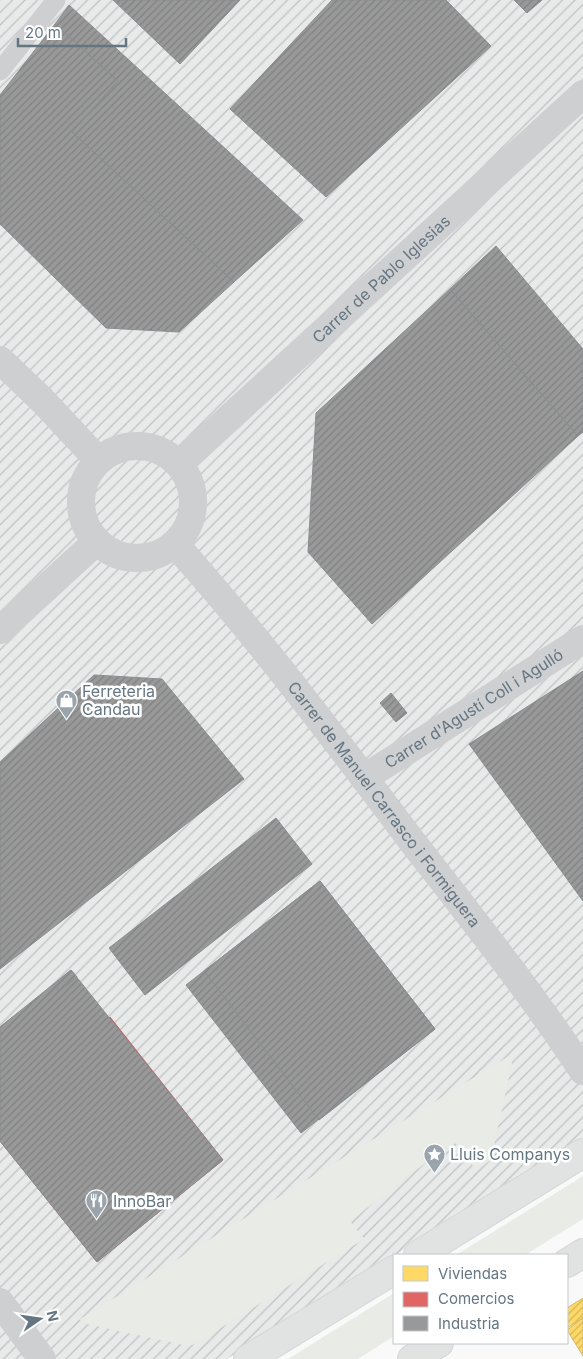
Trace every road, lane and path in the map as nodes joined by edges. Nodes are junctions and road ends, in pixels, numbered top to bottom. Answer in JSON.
{"nodes":[{"id":1,"x":56,"y":0,"type":"edge"},
{"id":2,"x":0,"y":72,"type":"edge"},
{"id":3,"x":583,"y":94,"type":"edge"},
{"id":4,"x":0,"y":360,"type":"edge"},
{"id":5,"x":98,"y":460,"type":"junction"},
{"id":6,"x":179,"y":464,"type":"junction"},
{"id":7,"x":96,"y":542,"type":"junction"},
{"id":8,"x":175,"y":544,"type":"junction"},
{"id":9,"x":0,"y":630,"type":"edge"},
{"id":10,"x":583,"y":639,"type":"edge"},
{"id":11,"x":364,"y":778,"type":"junction"},
{"id":12,"x":583,"y":1071,"type":"edge"},
{"id":13,"x":583,"y":1153,"type":"edge"},
{"id":14,"x":583,"y":1253,"type":"edge"},
{"id":15,"x":420,"y":1254,"type":"edge"},
{"id":16,"x":568,"y":1262,"type":"edge"},
{"id":17,"x":393,"y":1271,"type":"edge"},
{"id":18,"x":0,"y":1302,"type":"edge"},
{"id":19,"x":437,"y":1344,"type":"edge"},
{"id":20,"x":42,"y":1359,"type":"edge"},
{"id":21,"x":248,"y":1359,"type":"edge"},
{"id":22,"x":412,"y":1359,"type":"edge"}],
"edges":[{"from":1,"to":2,"type":"lane"},
{"from":3,"to":6,"type":"street","name":"Carrer de Pablo Iglesias"},
{"from":4,"to":5,"type":"street"},
{"from":5,"to":6,"type":"street"},
{"from":5,"to":7,"type":"street"},
{"from":6,"to":8,"type":"street"},
{"from":7,"to":8,"type":"street"},
{"from":7,"to":9,"type":"street"},
{"from":8,"to":11,"type":"street","name":"Carrer de Manuel Carrasco i Formiguera"},
{"from":10,"to":11,"type":"street","name":"Carrer d'Agustí Coll i Agulló"},
{"from":11,"to":12,"type":"street","name":"Carrer de Manuel Carrasco i Formiguera"},
{"from":13,"to":15,"type":"street"},
{"from":14,"to":16,"type":"street"},
{"from":17,"to":21,"type":"street"},
{"from":18,"to":20,"type":"street"},
{"from":19,"to":22,"type":"street"}]}
